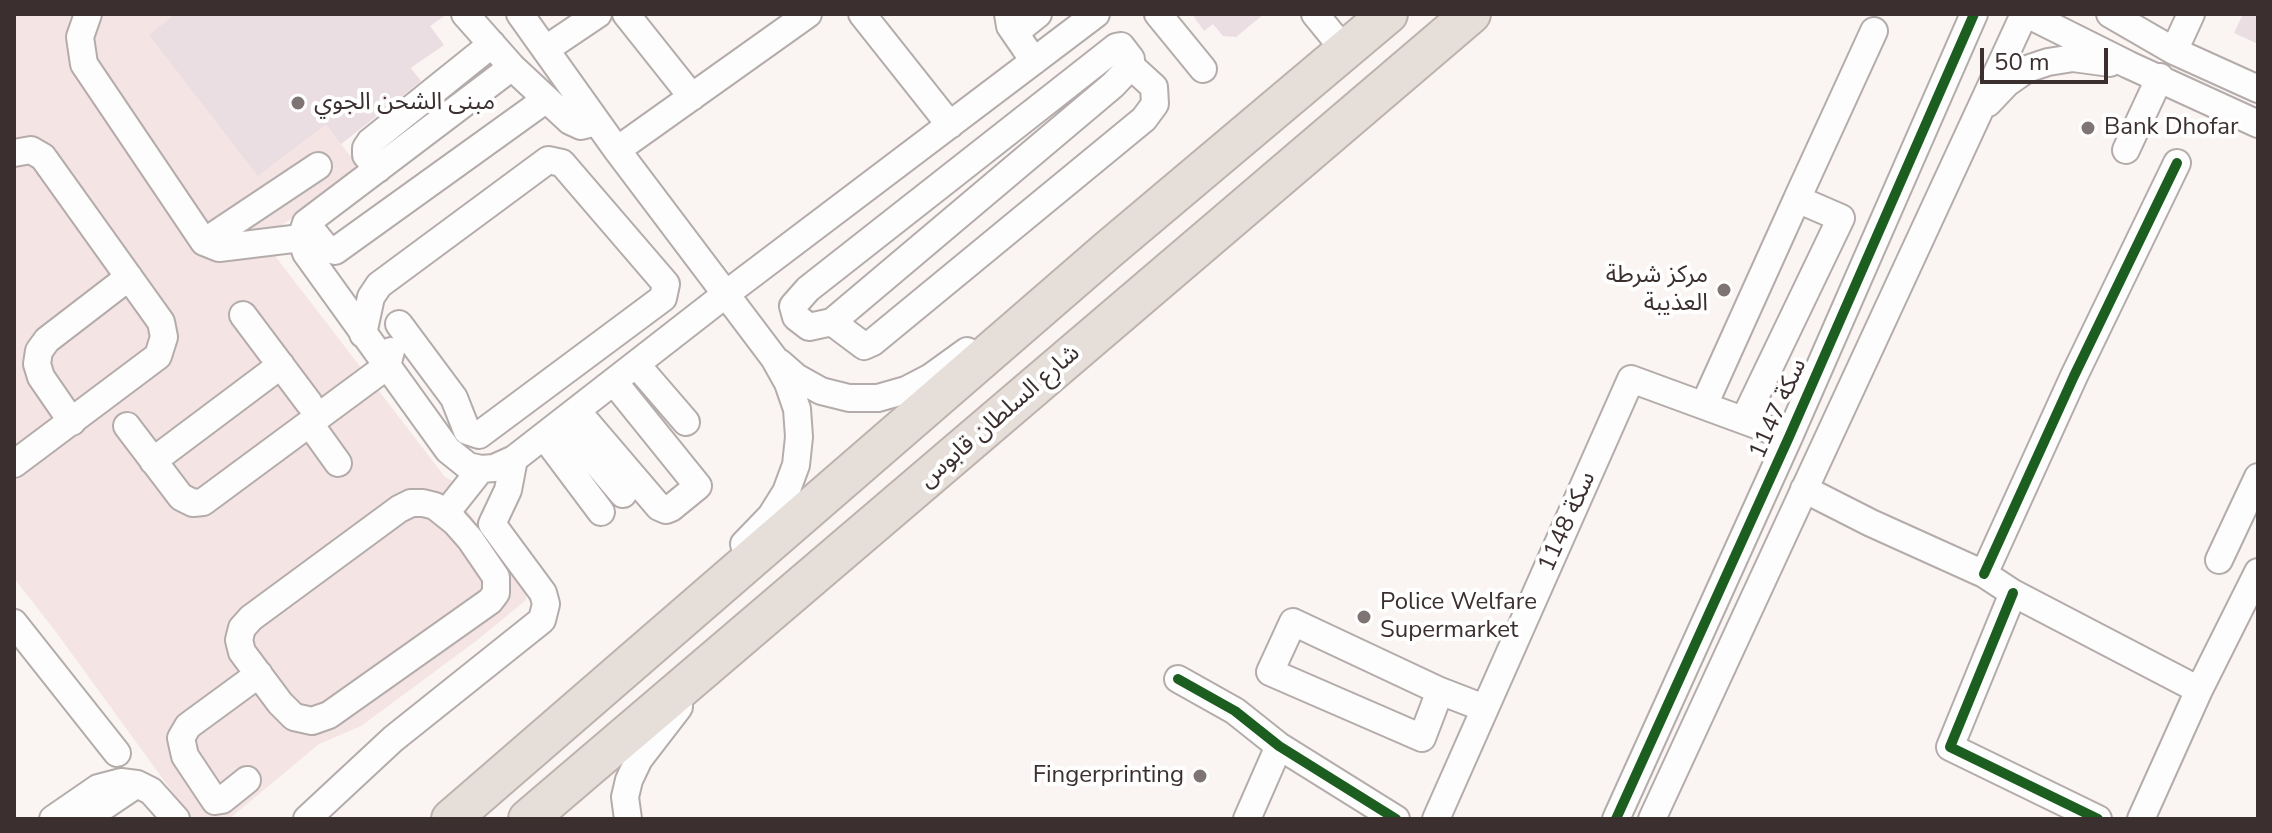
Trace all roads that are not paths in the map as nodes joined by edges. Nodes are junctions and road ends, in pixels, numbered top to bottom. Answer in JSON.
{"nodes":[{"id":1,"x":88,"y":14,"type":"edge"},
{"id":2,"x":465,"y":14,"type":"edge"},
{"id":3,"x":598,"y":14,"type":"edge"},
{"id":4,"x":626,"y":14,"type":"edge"},
{"id":5,"x":808,"y":14,"type":"edge"},
{"id":6,"x":862,"y":14,"type":"edge"},
{"id":7,"x":1096,"y":14,"type":"edge"},
{"id":8,"x":1158,"y":14,"type":"edge"},
{"id":9,"x":1388,"y":14,"type":"edge"},
{"id":10,"x":1471,"y":14,"type":"edge"},
{"id":11,"x":1974,"y":14,"type":"edge"},
{"id":12,"x":2110,"y":14,"type":"edge"},
{"id":13,"x":2191,"y":14,"type":"edge"},
{"id":14,"x":1020,"y":17,"type":"edge"},
{"id":15,"x":2026,"y":17,"type":"edge"},
{"id":16,"x":1333,"y":21,"type":"edge"},
{"id":17,"x":536,"y":28,"type":"edge"},
{"id":18,"x":1874,"y":31,"type":"dead end"},
{"id":19,"x":492,"y":44,"type":"junction"},
{"id":20,"x":2174,"y":51,"type":"junction"},
{"id":21,"x":1040,"y":56,"type":"junction"},
{"id":22,"x":2129,"y":65,"type":"junction"},
{"id":23,"x":1131,"y":66,"type":"junction"},
{"id":24,"x":512,"y":67,"type":"junction"},
{"id":25,"x":1203,"y":69,"type":"dead end"},
{"id":26,"x":2160,"y":77,"type":"junction"},
{"id":27,"x":2258,"y":89,"type":"edge"},
{"id":28,"x":692,"y":97,"type":"junction"},
{"id":29,"x":545,"y":100,"type":"junction"},
{"id":30,"x":1975,"y":117,"type":"junction"},
{"id":31,"x":597,"y":122,"type":"junction"},
{"id":32,"x":1255,"y":124,"type":"junction"},
{"id":33,"x":2258,"y":124,"type":"edge"},
{"id":34,"x":950,"y":125,"type":"junction"},
{"id":35,"x":617,"y":150,"type":"junction"},
{"id":36,"x":2126,"y":150,"type":"dead end"},
{"id":37,"x":914,"y":152,"type":"junction"},
{"id":38,"x":14,"y":153,"type":"edge"},
{"id":39,"x":2177,"y":163,"type":"dead end"},
{"id":40,"x":318,"y":166,"type":"dead end"},
{"id":41,"x":378,"y":169,"type":"junction"},
{"id":42,"x":940,"y":184,"type":"junction"},
{"id":43,"x":1797,"y":199,"type":"junction"},
{"id":44,"x":304,"y":231,"type":"junction"},
{"id":45,"x":204,"y":242,"type":"junction"},
{"id":46,"x":1109,"y":249,"type":"junction"},
{"id":47,"x":129,"y":277,"type":"junction"},
{"id":48,"x":726,"y":294,"type":"junction"},
{"id":49,"x":243,"y":315,"type":"dead end"},
{"id":50,"x":832,"y":322,"type":"junction"},
{"id":51,"x":363,"y":334,"type":"junction"},
{"id":52,"x":774,"y":358,"type":"junction"},
{"id":53,"x":636,"y":364,"type":"junction"},
{"id":54,"x":281,"y":365,"type":"junction"},
{"id":55,"x":387,"y":366,"type":"junction"},
{"id":56,"x":614,"y":382,"type":"junction"},
{"id":57,"x":1704,"y":405,"type":"junction"},
{"id":58,"x":309,"y":413,"type":"junction"},
{"id":59,"x":1744,"y":420,"type":"junction"},
{"id":60,"x":72,"y":422,"type":"junction"},
{"id":61,"x":686,"y":422,"type":"dead end"},
{"id":62,"x":561,"y":423,"type":"junction"},
{"id":63,"x":127,"y":426,"type":"dead end"},
{"id":64,"x":1789,"y":437,"type":"junction"},
{"id":65,"x":514,"y":459,"type":"junction"},
{"id":66,"x":153,"y":461,"type":"junction"},
{"id":67,"x":338,"y":463,"type":"dead end"},
{"id":68,"x":14,"y":464,"type":"edge"},
{"id":69,"x":481,"y":469,"type":"junction"},
{"id":70,"x":2258,"y":477,"type":"edge"},
{"id":71,"x":1804,"y":489,"type":"junction"},
{"id":72,"x":623,"y":494,"type":"dead end"},
{"id":73,"x":601,"y":512,"type":"dead end"},
{"id":74,"x":446,"y":513,"type":"junction"},
{"id":75,"x":2219,"y":560,"type":"dead end"},
{"id":76,"x":1984,"y":574,"type":"junction"},
{"id":77,"x":2257,"y":575,"type":"edge"},
{"id":78,"x":2013,"y":593,"type":"junction"},
{"id":79,"x":14,"y":623,"type":"edge"},
{"id":80,"x":739,"y":641,"type":"junction"},
{"id":81,"x":259,"y":674,"type":"junction"},
{"id":82,"x":614,"y":679,"type":"junction"},
{"id":83,"x":1178,"y":679,"type":"dead end"},
{"id":84,"x":2199,"y":690,"type":"junction"},
{"id":85,"x":1440,"y":691,"type":"junction"},
{"id":86,"x":1484,"y":708,"type":"junction"},
{"id":87,"x":1279,"y":746,"type":"junction"},
{"id":88,"x":117,"y":753,"type":"dead end"},
{"id":89,"x":247,"y":780,"type":"dead end"},
{"id":90,"x":137,"y":784,"type":"junction"},
{"id":91,"x":53,"y":819,"type":"edge"},
{"id":92,"x":85,"y":819,"type":"edge"},
{"id":93,"x":176,"y":819,"type":"edge"},
{"id":94,"x":307,"y":819,"type":"edge"},
{"id":95,"x":451,"y":819,"type":"edge"},
{"id":96,"x":528,"y":819,"type":"edge"},
{"id":97,"x":628,"y":819,"type":"edge"},
{"id":98,"x":1247,"y":819,"type":"edge"},
{"id":99,"x":1396,"y":819,"type":"edge"},
{"id":100,"x":1436,"y":819,"type":"edge"},
{"id":101,"x":1616,"y":819,"type":"edge"},
{"id":102,"x":1652,"y":819,"type":"edge"},
{"id":103,"x":2098,"y":819,"type":"edge"},
{"id":104,"x":2141,"y":819,"type":"edge"}],
"edges":[{"from":1,"to":45,"type":"street"},
{"from":2,"to":19,"type":"street"},
{"from":3,"to":17,"type":"street"},
{"from":4,"to":28,"type":"street"},
{"from":5,"to":28,"type":"street"},
{"from":6,"to":34,"type":"street"},
{"from":7,"to":21,"type":"street"},
{"from":8,"to":25,"type":"street"},
{"from":9,"to":32,"type":"highway"},
{"from":10,"to":80,"type":"highway","name":"شارع السلطان قابوس"},
{"from":11,"to":64,"type":"street","name":"سكة 1147"},
{"from":12,"to":20,"type":"street"},
{"from":13,"to":20,"type":"street"},
{"from":14,"to":21,"type":"street"},
{"from":15,"to":22,"type":"street"},
{"from":15,"to":30,"type":"street"},
{"from":16,"to":32,"type":"highway"},
{"from":17,"to":31,"type":"street"},
{"from":18,"to":43,"type":"street"},
{"from":19,"to":24,"type":"street"},
{"from":19,"to":41,"type":"street"},
{"from":20,"to":27,"type":"street"},
{"from":21,"to":34,"type":"street"},
{"from":22,"to":26,"type":"street"},
{"from":22,"to":30,"type":"street"},
{"from":23,"to":42,"type":"street"},
{"from":23,"to":50,"type":"street"},
{"from":23,"to":50,"type":"street"},
{"from":24,"to":29,"type":"street"},
{"from":24,"to":41,"type":"street"},
{"from":26,"to":33,"type":"street"},
{"from":26,"to":36,"type":"street"},
{"from":28,"to":35,"type":"street"},
{"from":29,"to":31,"type":"street"},
{"from":29,"to":44,"type":"street"},
{"from":30,"to":71,"type":"street"},
{"from":31,"to":35,"type":"street"},
{"from":32,"to":46,"type":"highway"},
{"from":34,"to":37,"type":"street"},
{"from":35,"to":48,"type":"street"},
{"from":37,"to":42,"type":"street"},
{"from":37,"to":48,"type":"street"},
{"from":38,"to":47,"type":"street"},
{"from":39,"to":76,"type":"street"},
{"from":40,"to":45,"type":"street"},
{"from":41,"to":44,"type":"street"},
{"from":42,"to":50,"type":"street"},
{"from":43,"to":57,"type":"street"},
{"from":43,"to":59,"type":"street"},
{"from":44,"to":45,"type":"street"},
{"from":44,"to":51,"type":"street"},
{"from":46,"to":52,"type":"street"},
{"from":46,"to":82,"type":"highway"},
{"from":47,"to":60,"type":"street"},
{"from":47,"to":60,"type":"street"},
{"from":48,"to":52,"type":"street"},
{"from":48,"to":53,"type":"street"},
{"from":49,"to":54,"type":"street"},
{"from":51,"to":55,"type":"street"},
{"from":51,"to":55,"type":"street"},
{"from":52,"to":82,"type":"street"},
{"from":53,"to":56,"type":"street"},
{"from":53,"to":61,"type":"street"},
{"from":54,"to":58,"type":"street"},
{"from":54,"to":66,"type":"street"},
{"from":55,"to":58,"type":"street"},
{"from":55,"to":69,"type":"street"},
{"from":56,"to":62,"type":"street"},
{"from":56,"to":62,"type":"street"},
{"from":57,"to":59,"type":"street","name":"سكة 1148"},
{"from":57,"to":86,"type":"street","name":"سكة 1148"},
{"from":58,"to":66,"type":"street"},
{"from":58,"to":67,"type":"street"},
{"from":59,"to":64,"type":"street","name":"سكة 1148"},
{"from":60,"to":68,"type":"street"},
{"from":62,"to":65,"type":"street"},
{"from":62,"to":72,"type":"street"},
{"from":62,"to":73,"type":"street"},
{"from":63,"to":66,"type":"street"},
{"from":64,"to":101,"type":"street","name":"سكة 1147"},
{"from":65,"to":69,"type":"street"},
{"from":65,"to":94,"type":"street"},
{"from":69,"to":74,"type":"street"},
{"from":70,"to":75,"type":"street"},
{"from":71,"to":76,"type":"street"},
{"from":71,"to":102,"type":"street"},
{"from":74,"to":81,"type":"street"},
{"from":74,"to":81,"type":"street"},
{"from":76,"to":78,"type":"street"},
{"from":77,"to":84,"type":"street"},
{"from":78,"to":84,"type":"street"},
{"from":78,"to":103,"type":"street"},
{"from":79,"to":88,"type":"street"},
{"from":80,"to":96,"type":"highway","name":"شارع السلطان قابوس"},
{"from":80,"to":97,"type":"street"},
{"from":81,"to":89,"type":"street"},
{"from":82,"to":95,"type":"highway"},
{"from":83,"to":87,"type":"street"},
{"from":84,"to":104,"type":"street"},
{"from":85,"to":85,"type":"street"},
{"from":85,"to":86,"type":"street"},
{"from":86,"to":100,"type":"street","name":"سكة 1148"},
{"from":87,"to":98,"type":"street"},
{"from":87,"to":99,"type":"street"},
{"from":90,"to":91,"type":"street"},
{"from":90,"to":92,"type":"street"},
{"from":90,"to":93,"type":"street"}]}
